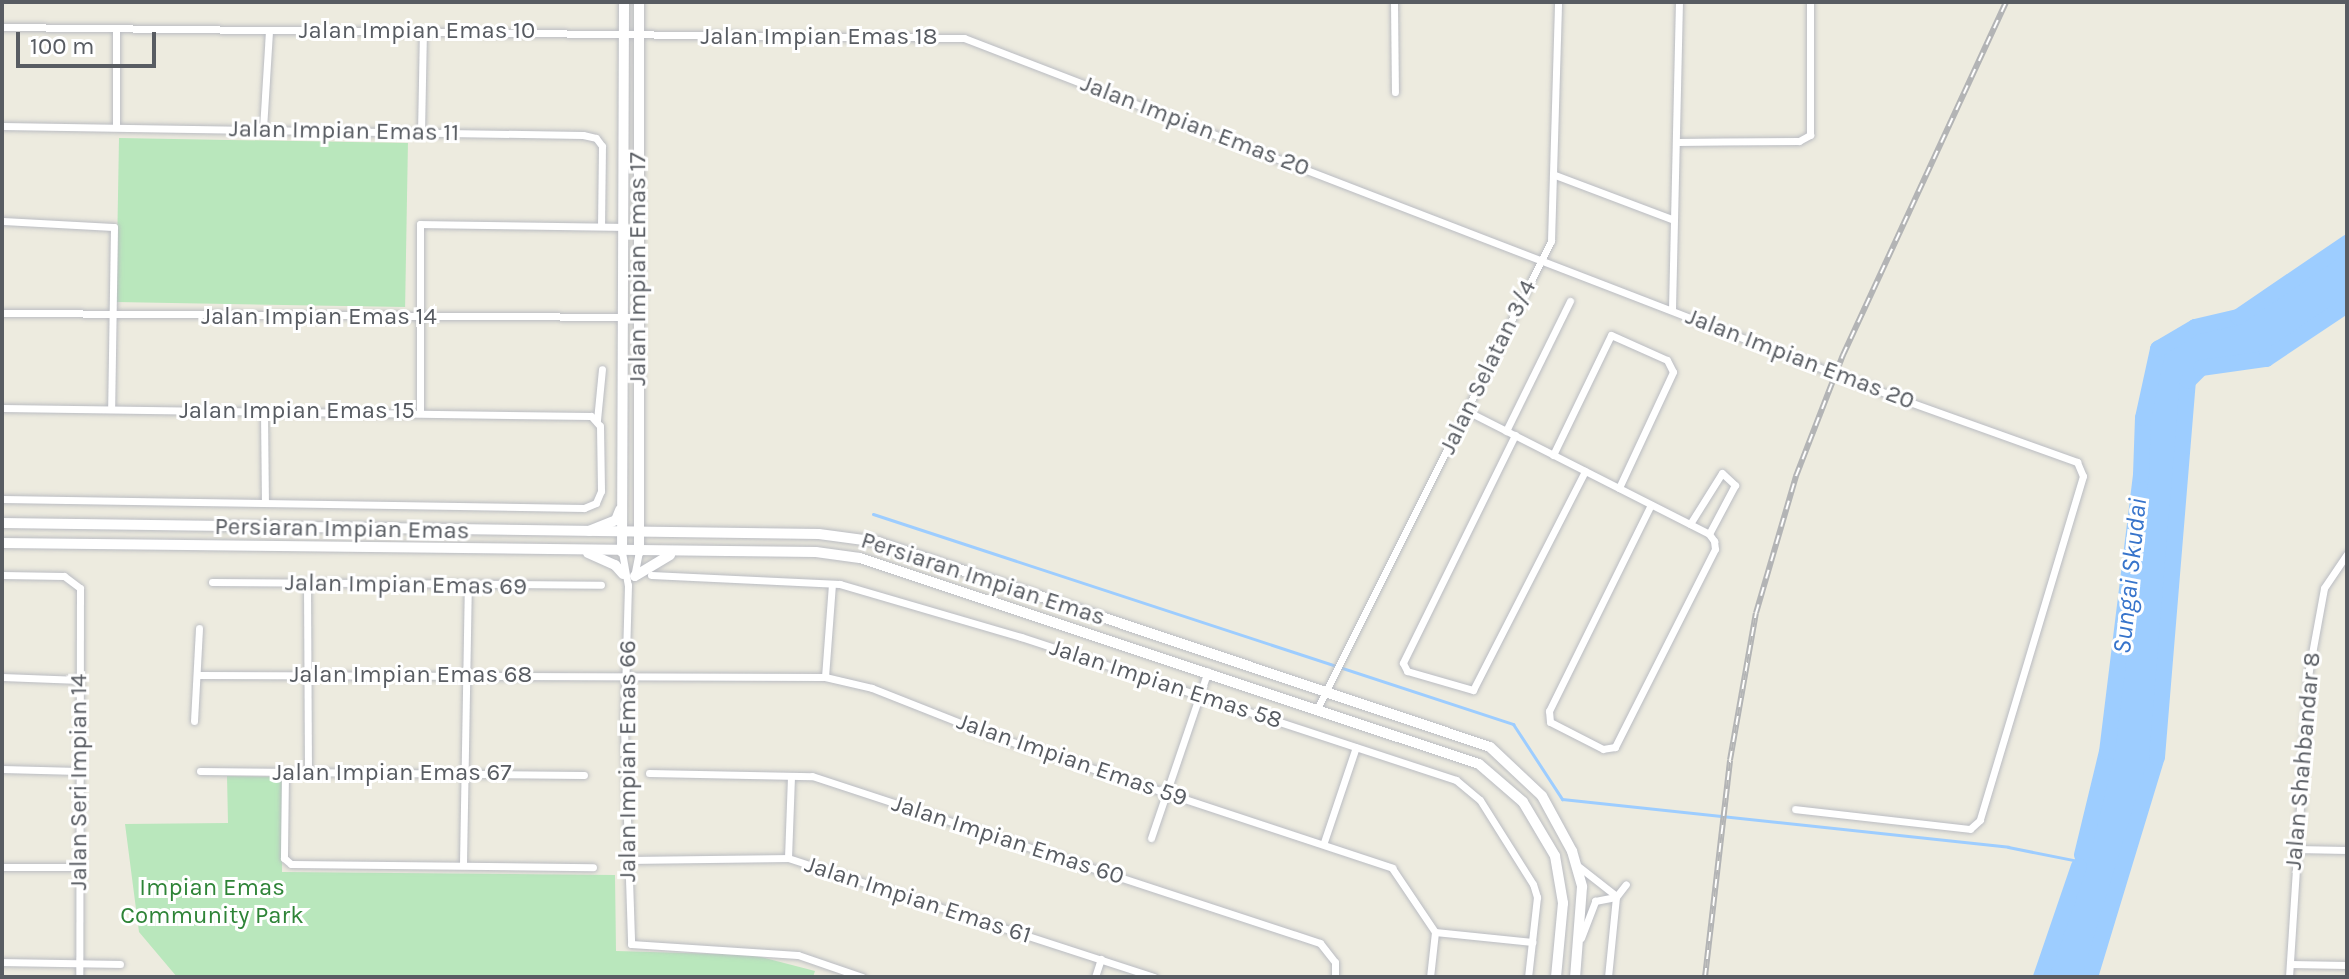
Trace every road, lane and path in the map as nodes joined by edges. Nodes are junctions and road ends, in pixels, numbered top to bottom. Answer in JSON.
{"nodes":[{"id":1,"x":624,"y":2,"type":"edge"},
{"id":2,"x":639,"y":2,"type":"edge"},
{"id":3,"x":1394,"y":2,"type":"edge"},
{"id":4,"x":1558,"y":2,"type":"edge"},
{"id":5,"x":1679,"y":2,"type":"edge"},
{"id":6,"x":1810,"y":2,"type":"edge"},
{"id":7,"x":2,"y":27,"type":"edge"},
{"id":8,"x":116,"y":28,"type":"junction"},
{"id":9,"x":269,"y":31,"type":"junction"},
{"id":10,"x":423,"y":31,"type":"junction"},
{"id":11,"x":625,"y":35,"type":"junction"},
{"id":12,"x":640,"y":36,"type":"junction"},
{"id":13,"x":996,"y":50,"type":"joint"},
{"id":14,"x":1395,"y":92,"type":"dead end"},
{"id":15,"x":2,"y":126,"type":"edge"},
{"id":16,"x":116,"y":127,"type":"junction"},
{"id":17,"x":263,"y":129,"type":"junction"},
{"id":18,"x":421,"y":133,"type":"junction"},
{"id":19,"x":1677,"y":142,"type":"junction"},
{"id":20,"x":1555,"y":175,"type":"junction"},
{"id":21,"x":1674,"y":220,"type":"junction"},
{"id":22,"x":2,"y":221,"type":"edge"},
{"id":23,"x":601,"y":226,"type":"junction"},
{"id":24,"x":624,"y":227,"type":"junction"},
{"id":25,"x":1543,"y":258,"type":"junction"},
{"id":26,"x":1570,"y":301,"type":"dead end"},
{"id":27,"x":1672,"y":309,"type":"junction"},
{"id":28,"x":2,"y":313,"type":"edge"},
{"id":29,"x":115,"y":317,"type":"junction"},
{"id":30,"x":419,"y":317,"type":"junction"},
{"id":31,"x":621,"y":317,"type":"junction"},
{"id":32,"x":636,"y":317,"type":"junction"},
{"id":33,"x":602,"y":369,"type":"dead end"},
{"id":34,"x":2,"y":408,"type":"edge"},
{"id":35,"x":111,"y":409,"type":"junction"},
{"id":36,"x":420,"y":411,"type":"junction"},
{"id":37,"x":1467,"y":411,"type":"junction"},
{"id":38,"x":264,"y":412,"type":"junction"},
{"id":39,"x":594,"y":418,"type":"junction"},
{"id":40,"x":1506,"y":431,"type":"junction"},
{"id":41,"x":1515,"y":435,"type":"junction"},
{"id":42,"x":1553,"y":455,"type":"junction"},
{"id":43,"x":1585,"y":471,"type":"junction"},
{"id":44,"x":1619,"y":488,"type":"junction"},
{"id":45,"x":2,"y":499,"type":"edge"},
{"id":46,"x":265,"y":502,"type":"junction"},
{"id":47,"x":622,"y":504,"type":"junction"},
{"id":48,"x":1651,"y":505,"type":"junction"},
{"id":49,"x":638,"y":509,"type":"junction"},
{"id":50,"x":2,"y":523,"type":"edge"},
{"id":51,"x":1690,"y":524,"type":"junction"},
{"id":52,"x":579,"y":534,"type":"junction"},
{"id":53,"x":670,"y":534,"type":"junction"},
{"id":54,"x":1709,"y":534,"type":"junction"},
{"id":55,"x":623,"y":535,"type":"junction"},
{"id":56,"x":639,"y":535,"type":"junction"},
{"id":57,"x":2,"y":543,"type":"edge"},
{"id":58,"x":582,"y":551,"type":"junction"},
{"id":59,"x":622,"y":552,"type":"junction"},
{"id":60,"x":639,"y":552,"type":"junction"},
{"id":61,"x":676,"y":552,"type":"junction"},
{"id":62,"x":2347,"y":554,"type":"edge"},
{"id":63,"x":2,"y":575,"type":"edge"},
{"id":64,"x":651,"y":575,"type":"dead end"},
{"id":65,"x":629,"y":578,"type":"junction"},
{"id":66,"x":212,"y":582,"type":"dead end"},
{"id":67,"x":307,"y":584,"type":"junction"},
{"id":68,"x":832,"y":584,"type":"junction"},
{"id":69,"x":601,"y":585,"type":"dead end"},
{"id":70,"x":468,"y":587,"type":"junction"},
{"id":71,"x":199,"y":628,"type":"dead end"},
{"id":72,"x":1208,"y":671,"type":"junction"},
{"id":73,"x":466,"y":674,"type":"junction"},
{"id":74,"x":197,"y":675,"type":"junction"},
{"id":75,"x":308,"y":675,"type":"junction"},
{"id":76,"x":625,"y":676,"type":"junction"},
{"id":77,"x":2,"y":677,"type":"edge"},
{"id":78,"x":825,"y":677,"type":"junction"},
{"id":79,"x":80,"y":680,"type":"junction"},
{"id":80,"x":1326,"y":689,"type":"junction"},
{"id":81,"x":1200,"y":694,"type":"junction"},
{"id":82,"x":1318,"y":707,"type":"junction"},
{"id":83,"x":194,"y":721,"type":"dead end"},
{"id":84,"x":1356,"y":747,"type":"junction"},
{"id":85,"x":2,"y":769,"type":"edge"},
{"id":86,"x":79,"y":771,"type":"junction"},
{"id":87,"x":200,"y":771,"type":"dead end"},
{"id":88,"x":308,"y":771,"type":"junction"},
{"id":89,"x":465,"y":771,"type":"junction"},
{"id":90,"x":285,"y":773,"type":"junction"},
{"id":91,"x":649,"y":773,"type":"dead end"},
{"id":92,"x":584,"y":775,"type":"dead end"},
{"id":93,"x":791,"y":777,"type":"junction"},
{"id":94,"x":1166,"y":794,"type":"junction"},
{"id":95,"x":1795,"y":809,"type":"dead end"},
{"id":96,"x":1151,"y":838,"type":"dead end"},
{"id":97,"x":1324,"y":842,"type":"junction"},
{"id":98,"x":2295,"y":849,"type":"junction"},
{"id":99,"x":2347,"y":850,"type":"edge"},
{"id":100,"x":788,"y":858,"type":"junction"},
{"id":101,"x":630,"y":860,"type":"junction"},
{"id":102,"x":1575,"y":862,"type":"junction"},
{"id":103,"x":463,"y":864,"type":"junction"},
{"id":104,"x":2,"y":867,"type":"edge"},
{"id":105,"x":80,"y":867,"type":"junction"},
{"id":106,"x":593,"y":867,"type":"dead end"},
{"id":107,"x":1626,"y":884,"type":"dead end"},
{"id":108,"x":1616,"y":897,"type":"junction"},
{"id":109,"x":1435,"y":932,"type":"junction"},
{"id":110,"x":1532,"y":942,"type":"junction"},
{"id":111,"x":1578,"y":944,"type":"junction"},
{"id":112,"x":1101,"y":959,"type":"junction"},
{"id":113,"x":2,"y":962,"type":"edge"},
{"id":114,"x":79,"y":963,"type":"junction"},
{"id":115,"x":120,"y":964,"type":"dead end"},
{"id":116,"x":2290,"y":964,"type":"junction"},
{"id":117,"x":2347,"y":965,"type":"edge"},
{"id":118,"x":829,"y":966,"type":"junction"},
{"id":119,"x":79,"y":977,"type":"edge"},
{"id":120,"x":824,"y":977,"type":"edge"},
{"id":121,"x":862,"y":977,"type":"edge"},
{"id":122,"x":1095,"y":977,"type":"edge"},
{"id":123,"x":1154,"y":977,"type":"edge"},
{"id":124,"x":1335,"y":977,"type":"edge"},
{"id":125,"x":1430,"y":977,"type":"edge"},
{"id":126,"x":1528,"y":977,"type":"edge"},
{"id":127,"x":1556,"y":977,"type":"edge"},
{"id":128,"x":1575,"y":977,"type":"edge"},
{"id":129,"x":1608,"y":977,"type":"edge"},
{"id":130,"x":2289,"y":977,"type":"edge"}],
"edges":[{"from":1,"to":11,"type":"main road","name":"Jalan Impian Emas 17"},
{"from":2,"to":12,"type":"main road","name":"Jalan Impian Emas 17"},
{"from":3,"to":14,"type":"street"},
{"from":4,"to":20,"type":"street","name":"Jalan Selatan 3/4"},
{"from":5,"to":19,"type":"street"},
{"from":6,"to":19,"type":"street"},
{"from":7,"to":8,"type":"street","name":"Jalan Impian Emas 10"},
{"from":8,"to":9,"type":"street","name":"Jalan Impian Emas 10"},
{"from":8,"to":16,"type":"street"},
{"from":9,"to":10,"type":"street","name":"Jalan Impian Emas 10"},
{"from":9,"to":17,"type":"street"},
{"from":10,"to":11,"type":"street","name":"Jalan Impian Emas 10"},
{"from":10,"to":18,"type":"street"},
{"from":11,"to":12,"type":"street","name":"Jalan Impian Emas 10"},
{"from":11,"to":24,"type":"main road","name":"Jalan Impian Emas 17"},
{"from":12,"to":13,"type":"street","name":"Jalan Impian Emas 18"},
{"from":12,"to":32,"type":"main road","name":"Jalan Impian Emas 17"},
{"from":13,"to":25,"type":"street","name":"Jalan Impian Emas 20"},
{"from":15,"to":16,"type":"street","name":"Jalan Impian Emas 11"},
{"from":16,"to":17,"type":"street","name":"Jalan Impian Emas 11"},
{"from":17,"to":18,"type":"street","name":"Jalan Impian Emas 11"},
{"from":18,"to":23,"type":"street","name":"Jalan Impian Emas 11"},
{"from":19,"to":21,"type":"street"},
{"from":20,"to":21,"type":"street"},
{"from":20,"to":25,"type":"street","name":"Jalan Selatan 3/4"},
{"from":21,"to":27,"type":"street"},
{"from":22,"to":29,"type":"street"},
{"from":23,"to":24,"type":"street"},
{"from":23,"to":30,"type":"street"},
{"from":24,"to":31,"type":"main road","name":"Jalan Impian Emas 17"},
{"from":25,"to":27,"type":"street","name":"Jalan Impian Emas 20"},
{"from":25,"to":37,"type":"street","name":"Jalan Selatan 3/4"},
{"from":26,"to":40,"type":"street"},
{"from":27,"to":95,"type":"street","name":"Jalan Impian Emas 20"},
{"from":28,"to":29,"type":"street","name":"Jalan Impian Emas 14"},
{"from":29,"to":30,"type":"street","name":"Jalan Impian Emas 14"},
{"from":29,"to":35,"type":"street"},
{"from":30,"to":31,"type":"street","name":"Jalan Impian Emas 14"},
{"from":30,"to":36,"type":"street"},
{"from":31,"to":32,"type":"street","name":"Jalan Impian Emas 14"},
{"from":31,"to":47,"type":"main road","name":"Jalan Impian Emas 17"},
{"from":32,"to":49,"type":"main road","name":"Jalan Impian Emas 17"},
{"from":33,"to":39,"type":"street"},
{"from":34,"to":35,"type":"street","name":"Jalan Impian Emas 15"},
{"from":35,"to":38,"type":"street","name":"Jalan Impian Emas 15"},
{"from":36,"to":38,"type":"street","name":"Jalan Impian Emas 15"},
{"from":36,"to":39,"type":"street","name":"Jalan Impian Emas 15"},
{"from":37,"to":40,"type":"street"},
{"from":37,"to":80,"type":"street","name":"Jalan Selatan 3/4"},
{"from":38,"to":46,"type":"street"},
{"from":39,"to":46,"type":"street"},
{"from":40,"to":41,"type":"street"},
{"from":41,"to":42,"type":"street"},
{"from":41,"to":43,"type":"street"},
{"from":42,"to":43,"type":"street"},
{"from":42,"to":44,"type":"street"},
{"from":43,"to":44,"type":"street"},
{"from":44,"to":48,"type":"street"},
{"from":45,"to":46,"type":"street"},
{"from":47,"to":52,"type":"main road"},
{"from":47,"to":55,"type":"main road","name":"Jalan Impian Emas 17"},
{"from":48,"to":51,"type":"street"},
{"from":48,"to":54,"type":"street"},
{"from":49,"to":53,"type":"main road"},
{"from":49,"to":56,"type":"main road","name":"Jalan Impian Emas 17"},
{"from":50,"to":52,"type":"main road","name":"Persiaran Impian Emas"},
{"from":51,"to":54,"type":"street"},
{"from":51,"to":54,"type":"street"},
{"from":52,"to":55,"type":"main road","name":"Persiaran Impian Emas"},
{"from":53,"to":56,"type":"main road","name":"Persiaran Impian Emas"},
{"from":53,"to":80,"type":"main road","name":"Persiaran Impian Emas"},
{"from":55,"to":56,"type":"main road","name":"Persiaran Impian Emas"},
{"from":55,"to":59,"type":"main road","name":"Jalan Impian Emas 17"},
{"from":56,"to":60,"type":"main road","name":"Jalan Impian Emas 17"},
{"from":57,"to":58,"type":"main road","name":"Persiaran Impian Emas"},
{"from":58,"to":59,"type":"main road","name":"Persiaran Impian Emas"},
{"from":58,"to":65,"type":"main road"},
{"from":59,"to":60,"type":"main road","name":"Persiaran Impian Emas"},
{"from":59,"to":65,"type":"street","name":"Jalan Impian Emas 66"},
{"from":60,"to":61,"type":"main road","name":"Persiaran Impian Emas"},
{"from":60,"to":65,"type":"street","name":"Jalan Impian Emas 66"},
{"from":61,"to":65,"type":"main road"},
{"from":61,"to":72,"type":"main road","name":"Persiaran Impian Emas"},
{"from":62,"to":98,"type":"street","name":"Jalan Shahbandar 8"},
{"from":63,"to":79,"type":"street","name":"Jalan Seri Impian 14"},
{"from":64,"to":68,"type":"street","name":"Jalan Impian Emas 58"},
{"from":65,"to":76,"type":"street","name":"Jalan Impian Emas 66"},
{"from":66,"to":67,"type":"street","name":"Jalan Impian Emas 69"},
{"from":67,"to":70,"type":"street","name":"Jalan Impian Emas 69"},
{"from":67,"to":75,"type":"street"},
{"from":68,"to":78,"type":"street"},
{"from":68,"to":81,"type":"street","name":"Jalan Impian Emas 58"},
{"from":69,"to":70,"type":"street","name":"Jalan Impian Emas 69"},
{"from":70,"to":73,"type":"street"},
{"from":71,"to":74,"type":"street"},
{"from":72,"to":81,"type":"street"},
{"from":72,"to":82,"type":"main road","name":"Persiaran Impian Emas"},
{"from":73,"to":75,"type":"street","name":"Jalan Impian Emas 68"},
{"from":73,"to":76,"type":"street","name":"Jalan Impian Emas 68"},
{"from":73,"to":89,"type":"street"},
{"from":74,"to":75,"type":"street","name":"Jalan Impian Emas 68"},
{"from":74,"to":83,"type":"street"},
{"from":75,"to":88,"type":"street"},
{"from":76,"to":78,"type":"street","name":"Jalan Impian Emas 59"},
{"from":76,"to":101,"type":"street","name":"Jalan Impian Emas 66"},
{"from":77,"to":79,"type":"street"},
{"from":78,"to":94,"type":"street","name":"Jalan Impian Emas 59"},
{"from":79,"to":86,"type":"street","name":"Jalan Seri Impian 14"},
{"from":80,"to":82,"type":"street","name":"Jalan Selatan 3/4"},
{"from":80,"to":102,"type":"main road","name":"Persiaran Impian Emas"},
{"from":81,"to":84,"type":"street","name":"Jalan Impian Emas 58"},
{"from":81,"to":94,"type":"street"},
{"from":82,"to":127,"type":"main road","name":"Persiaran Impian Emas"},
{"from":84,"to":97,"type":"street"},
{"from":84,"to":110,"type":"street","name":"Jalan Impian Emas 58"},
{"from":85,"to":86,"type":"street"},
{"from":86,"to":105,"type":"street","name":"Jalan Seri Impian 14"},
{"from":87,"to":90,"type":"street","name":"Jalan Impian Emas 67"},
{"from":88,"to":89,"type":"street","name":"Jalan Impian Emas 67"},
{"from":88,"to":90,"type":"street","name":"Jalan Impian Emas 67"},
{"from":89,"to":92,"type":"street","name":"Jalan Impian Emas 67"},
{"from":89,"to":103,"type":"street"},
{"from":90,"to":103,"type":"street"},
{"from":91,"to":93,"type":"street","name":"Jalan Impian Emas 60"},
{"from":93,"to":100,"type":"street"},
{"from":93,"to":124,"type":"street","name":"Jalan Impian Emas 60"},
{"from":94,"to":96,"type":"street"},
{"from":94,"to":97,"type":"street","name":"Jalan Impian Emas 59"},
{"from":97,"to":109,"type":"street","name":"Jalan Impian Emas 59"},
{"from":98,"to":99,"type":"street"},
{"from":98,"to":116,"type":"street","name":"Jalan Shahbandar 8"},
{"from":100,"to":101,"type":"street","name":"Jalan Impian Emas 61"},
{"from":100,"to":112,"type":"street","name":"Jalan Impian Emas 61"},
{"from":101,"to":118,"type":"street","name":"Jalan Impian Emas 66"},
{"from":102,"to":108,"type":"street"},
{"from":102,"to":111,"type":"main road","name":"Persiaran Impian Emas"},
{"from":103,"to":106,"type":"street"},
{"from":104,"to":105,"type":"street"},
{"from":105,"to":114,"type":"street","name":"Jalan Seri Impian 14"},
{"from":107,"to":108,"type":"street"},
{"from":108,"to":111,"type":"street"},
{"from":108,"to":129,"type":"street"},
{"from":109,"to":110,"type":"street"},
{"from":109,"to":125,"type":"street"},
{"from":110,"to":126,"type":"street","name":"Jalan Impian Emas 58"},
{"from":111,"to":128,"type":"main road","name":"Persiaran Impian Emas"},
{"from":112,"to":122,"type":"street"},
{"from":112,"to":123,"type":"street","name":"Jalan Impian Emas 61"},
{"from":113,"to":114,"type":"street"},
{"from":114,"to":115,"type":"street"},
{"from":114,"to":119,"type":"street","name":"Jalan Seri Impian 14"},
{"from":116,"to":117,"type":"street"},
{"from":116,"to":130,"type":"street","name":"Jalan Shahbandar 8"},
{"from":118,"to":120,"type":"street"},
{"from":118,"to":121,"type":"street"}]}
